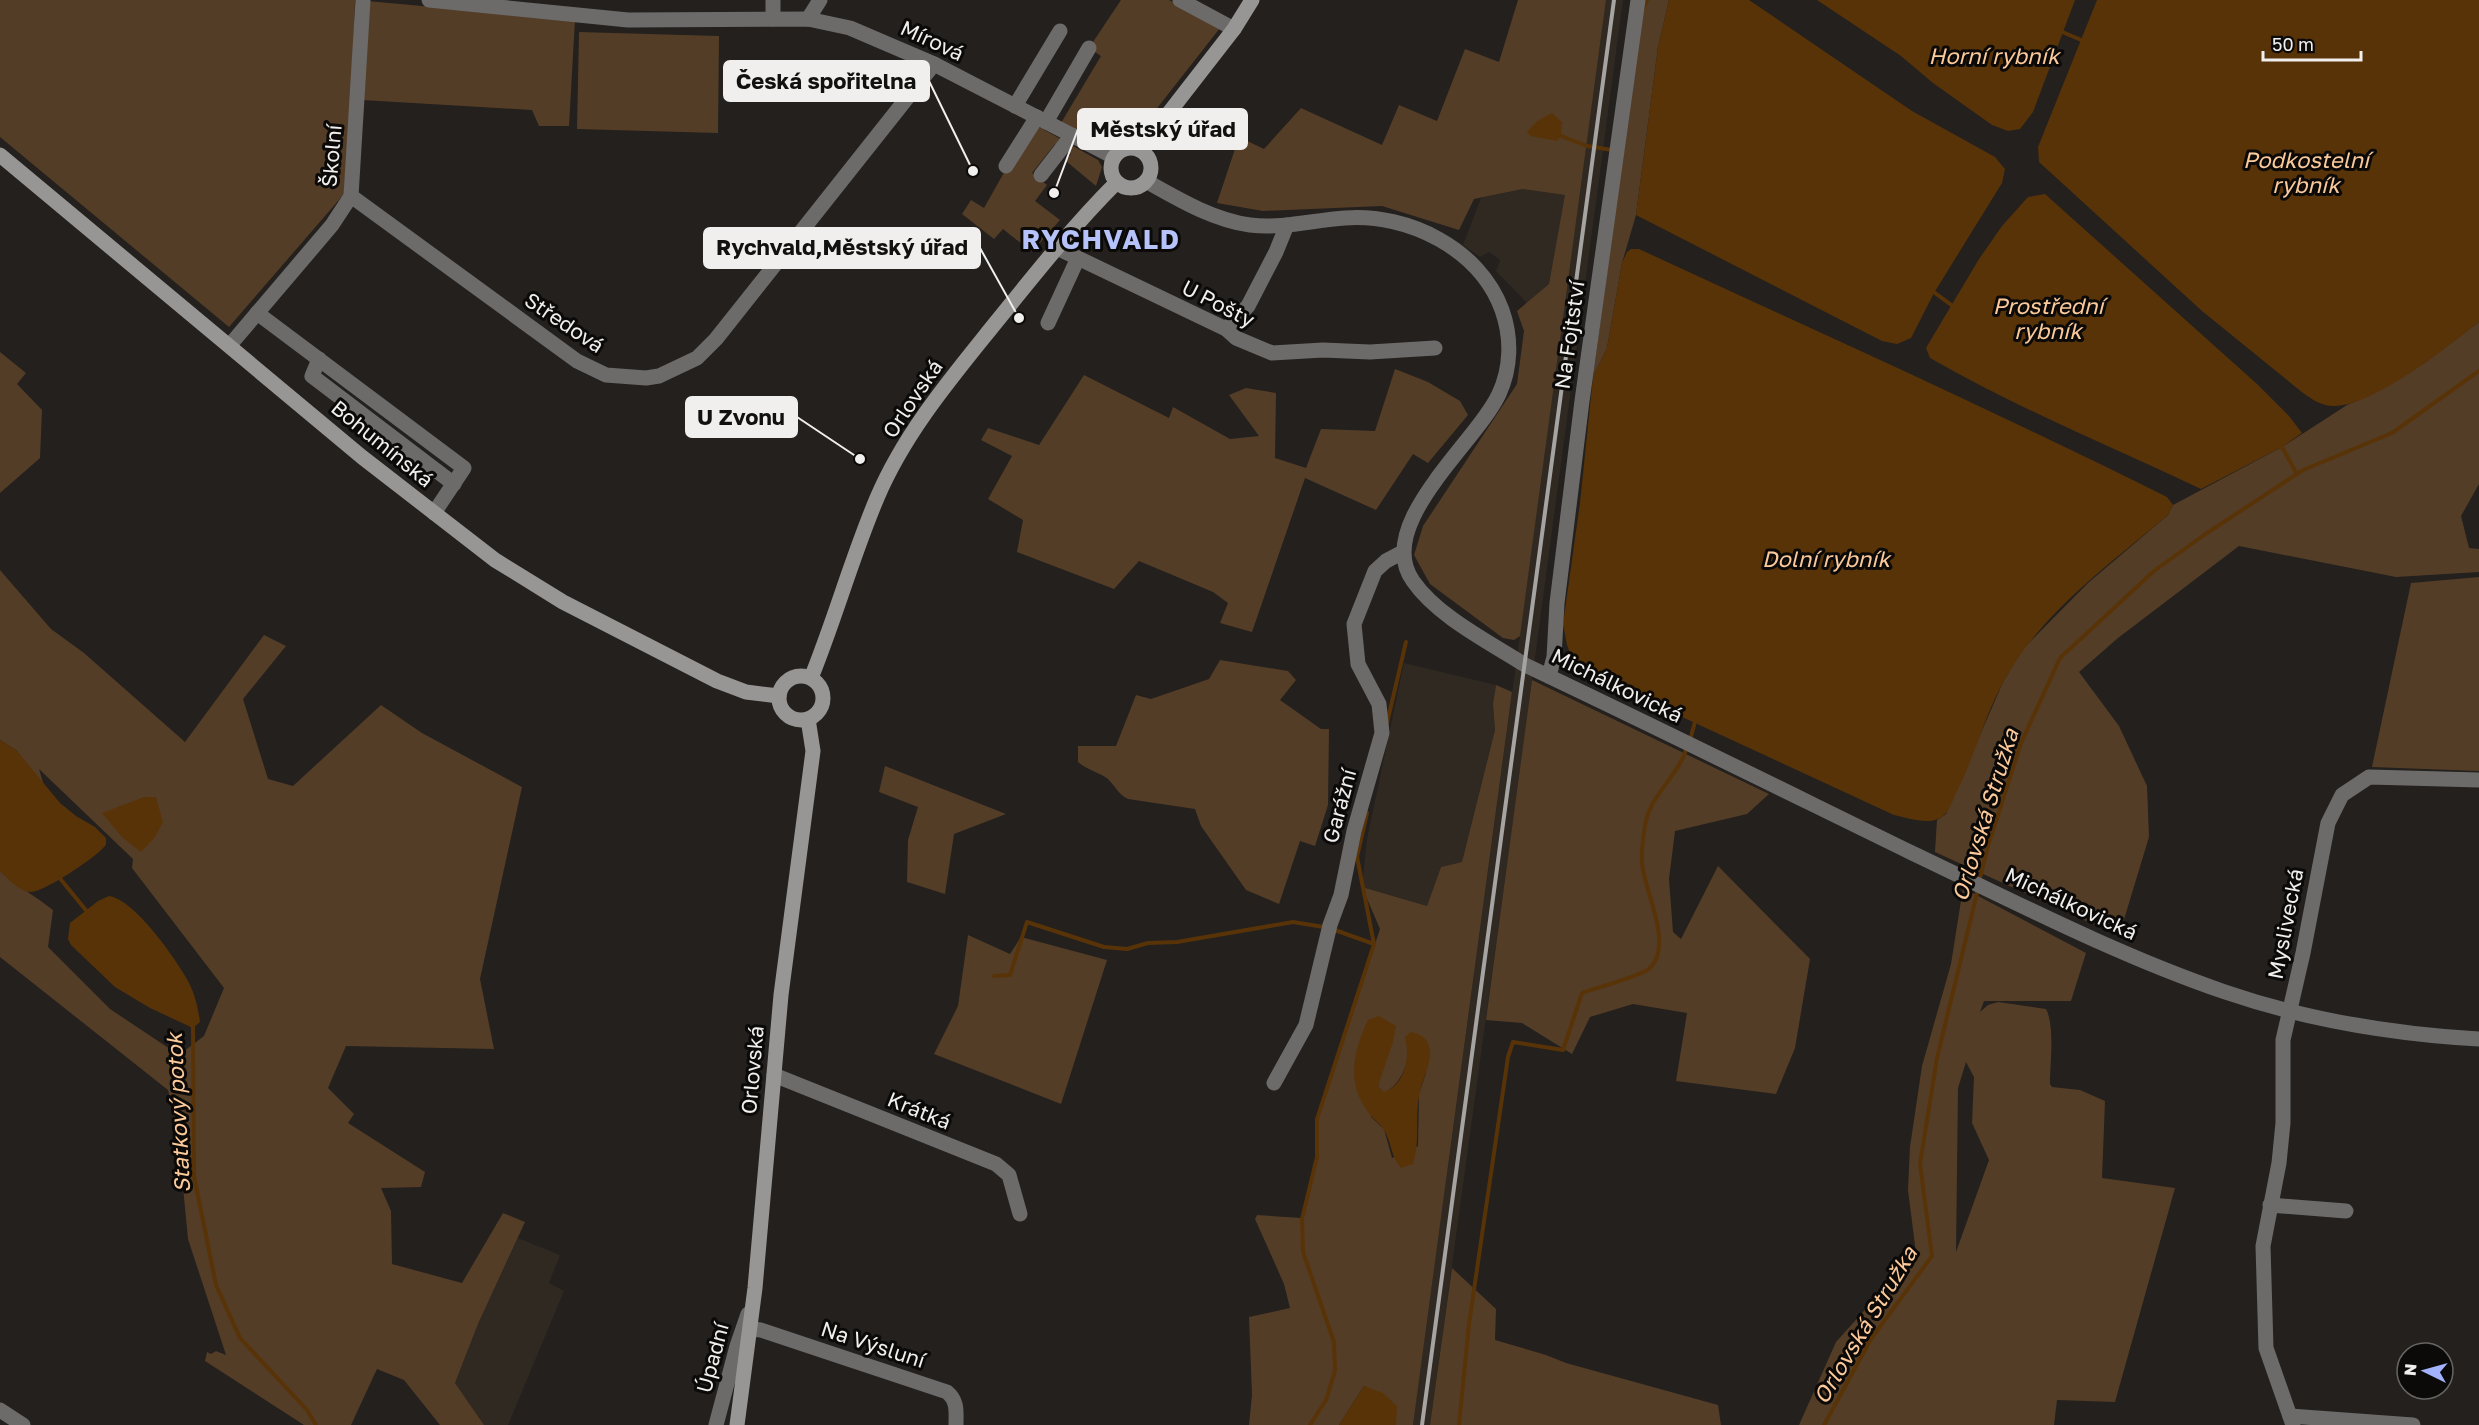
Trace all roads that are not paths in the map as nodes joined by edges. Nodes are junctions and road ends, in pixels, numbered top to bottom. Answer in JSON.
{"nodes":[{"id":1,"x":363,"y":0,"type":"edge"},
{"id":2,"x":429,"y":0,"type":"edge"},
{"id":3,"x":773,"y":0,"type":"edge"},
{"id":4,"x":820,"y":0,"type":"edge"},
{"id":5,"x":1180,"y":0,"type":"edge"},
{"id":6,"x":1252,"y":0,"type":"edge"},
{"id":7,"x":1638,"y":0,"type":"edge"},
{"id":8,"x":773,"y":19,"type":"junction"},
{"id":9,"x":808,"y":19,"type":"junction"},
{"id":10,"x":1234,"y":29,"type":"junction"},
{"id":11,"x":1060,"y":31,"type":"dead end"},
{"id":12,"x":1089,"y":48,"type":"dead end"},
{"id":13,"x":934,"y":64,"type":"junction"},
{"id":14,"x":1015,"y":106,"type":"junction"},
{"id":15,"x":1041,"y":119,"type":"junction"},
{"id":16,"x":1072,"y":135,"type":"junction"},
{"id":17,"x":1140,"y":150,"type":"junction"},
{"id":18,"x":0,"y":155,"type":"edge"},
{"id":19,"x":1114,"y":157,"type":"junction"},
{"id":20,"x":1006,"y":165,"type":"dead end"},
{"id":21,"x":1041,"y":174,"type":"dead end"},
{"id":22,"x":1146,"y":181,"type":"junction"},
{"id":23,"x":1116,"y":183,"type":"junction"},
{"id":24,"x":351,"y":196,"type":"junction"},
{"id":25,"x":1287,"y":225,"type":"junction"},
{"id":26,"x":1057,"y":248,"type":"junction"},
{"id":27,"x":1078,"y":258,"type":"junction"},
{"id":28,"x":257,"y":313,"type":"junction"},
{"id":29,"x":1048,"y":323,"type":"dead end"},
{"id":30,"x":1226,"y":329,"type":"junction"},
{"id":31,"x":230,"y":345,"type":"junction"},
{"id":32,"x":1435,"y":348,"type":"dead end"},
{"id":33,"x":434,"y":513,"type":"junction"},
{"id":34,"x":1403,"y":552,"type":"junction"},
{"id":35,"x":1549,"y":676,"type":"junction"},
{"id":36,"x":811,"y":678,"type":"junction"},
{"id":37,"x":779,"y":696,"type":"junction"},
{"id":38,"x":808,"y":719,"type":"junction"},
{"id":39,"x":2479,"y":780,"type":"edge"},
{"id":40,"x":2290,"y":1011,"type":"junction"},
{"id":41,"x":2479,"y":1040,"type":"edge"},
{"id":42,"x":774,"y":1075,"type":"junction"},
{"id":43,"x":1274,"y":1083,"type":"dead end"},
{"id":44,"x":2270,"y":1205,"type":"junction"},
{"id":45,"x":2346,"y":1211,"type":"dead end"},
{"id":46,"x":1020,"y":1214,"type":"dead end"},
{"id":47,"x":754,"y":1304,"type":"junction"},
{"id":48,"x":751,"y":1329,"type":"junction"},
{"id":49,"x":0,"y":1410,"type":"edge"},
{"id":50,"x":2292,"y":1420,"type":"edge"},
{"id":51,"x":23,"y":1425,"type":"edge"},
{"id":52,"x":716,"y":1425,"type":"edge"},
{"id":53,"x":737,"y":1425,"type":"edge"},
{"id":54,"x":956,"y":1425,"type":"edge"},
{"id":55,"x":2413,"y":1425,"type":"edge"}],
"edges":[{"from":1,"to":24,"type":"street","name":"Školní"},
{"from":2,"to":8,"type":"street","name":"Mírová"},
{"from":3,"to":8,"type":"street"},
{"from":4,"to":9,"type":"street"},
{"from":5,"to":10,"type":"street"},
{"from":6,"to":10,"type":"main road"},
{"from":7,"to":35,"type":"street","name":"Na Fojtství"},
{"from":8,"to":9,"type":"street","name":"Mírová"},
{"from":9,"to":13,"type":"street","name":"Mírová"},
{"from":10,"to":17,"type":"main road"},
{"from":11,"to":14,"type":"street"},
{"from":12,"to":15,"type":"street"},
{"from":13,"to":14,"type":"street","name":"Mírová"},
{"from":13,"to":24,"type":"street","name":"Středová"},
{"from":14,"to":15,"type":"street","name":"Mírová"},
{"from":15,"to":16,"type":"street","name":"Mírová"},
{"from":15,"to":20,"type":"street"},
{"from":16,"to":19,"type":"street","name":"Mírová"},
{"from":16,"to":21,"type":"street"},
{"from":17,"to":19,"type":"main road"},
{"from":17,"to":22,"type":"main road"},
{"from":18,"to":31,"type":"main road","name":"Bohumínská"},
{"from":19,"to":23,"type":"main road"},
{"from":22,"to":23,"type":"main road"},
{"from":22,"to":25,"type":"street"},
{"from":23,"to":26,"type":"main road","name":"Orlovská"},
{"from":24,"to":28,"type":"street","name":"Školní"},
{"from":25,"to":30,"type":"street"},
{"from":25,"to":34,"type":"street"},
{"from":26,"to":27,"type":"street","name":"U Pošty"},
{"from":26,"to":36,"type":"main road","name":"Orlovská"},
{"from":27,"to":29,"type":"street"},
{"from":27,"to":30,"type":"street","name":"U Pošty"},
{"from":28,"to":31,"type":"street","name":"Školní"},
{"from":28,"to":33,"type":"street"},
{"from":30,"to":32,"type":"street","name":"U Pošty"},
{"from":31,"to":33,"type":"main road","name":"Bohumínská"},
{"from":33,"to":37,"type":"main road","name":"Bohumínská"},
{"from":34,"to":35,"type":"street","name":"Michálkovická"},
{"from":34,"to":43,"type":"street","name":"Garážní"},
{"from":35,"to":40,"type":"street","name":"Michálkovická"},
{"from":36,"to":37,"type":"main road"},
{"from":36,"to":38,"type":"main road"},
{"from":37,"to":38,"type":"main road"},
{"from":38,"to":42,"type":"main road","name":"Orlovská"},
{"from":39,"to":40,"type":"street","name":"Myslivecká"},
{"from":40,"to":41,"type":"street","name":"Michálkovická"},
{"from":40,"to":44,"type":"street","name":"Myslivecká"},
{"from":42,"to":46,"type":"street","name":"Krátká"},
{"from":42,"to":47,"type":"main road","name":"Orlovská"},
{"from":44,"to":45,"type":"street"},
{"from":44,"to":50,"type":"street","name":"Myslivecká"},
{"from":47,"to":48,"type":"main road","name":"Orlovská"},
{"from":47,"to":52,"type":"street","name":"Úpadní"},
{"from":48,"to":53,"type":"main road","name":"Orlovská"},
{"from":48,"to":54,"type":"street","name":"Na Výsluní"},
{"from":49,"to":51,"type":"street"},
{"from":50,"to":55,"type":"street"}]}
